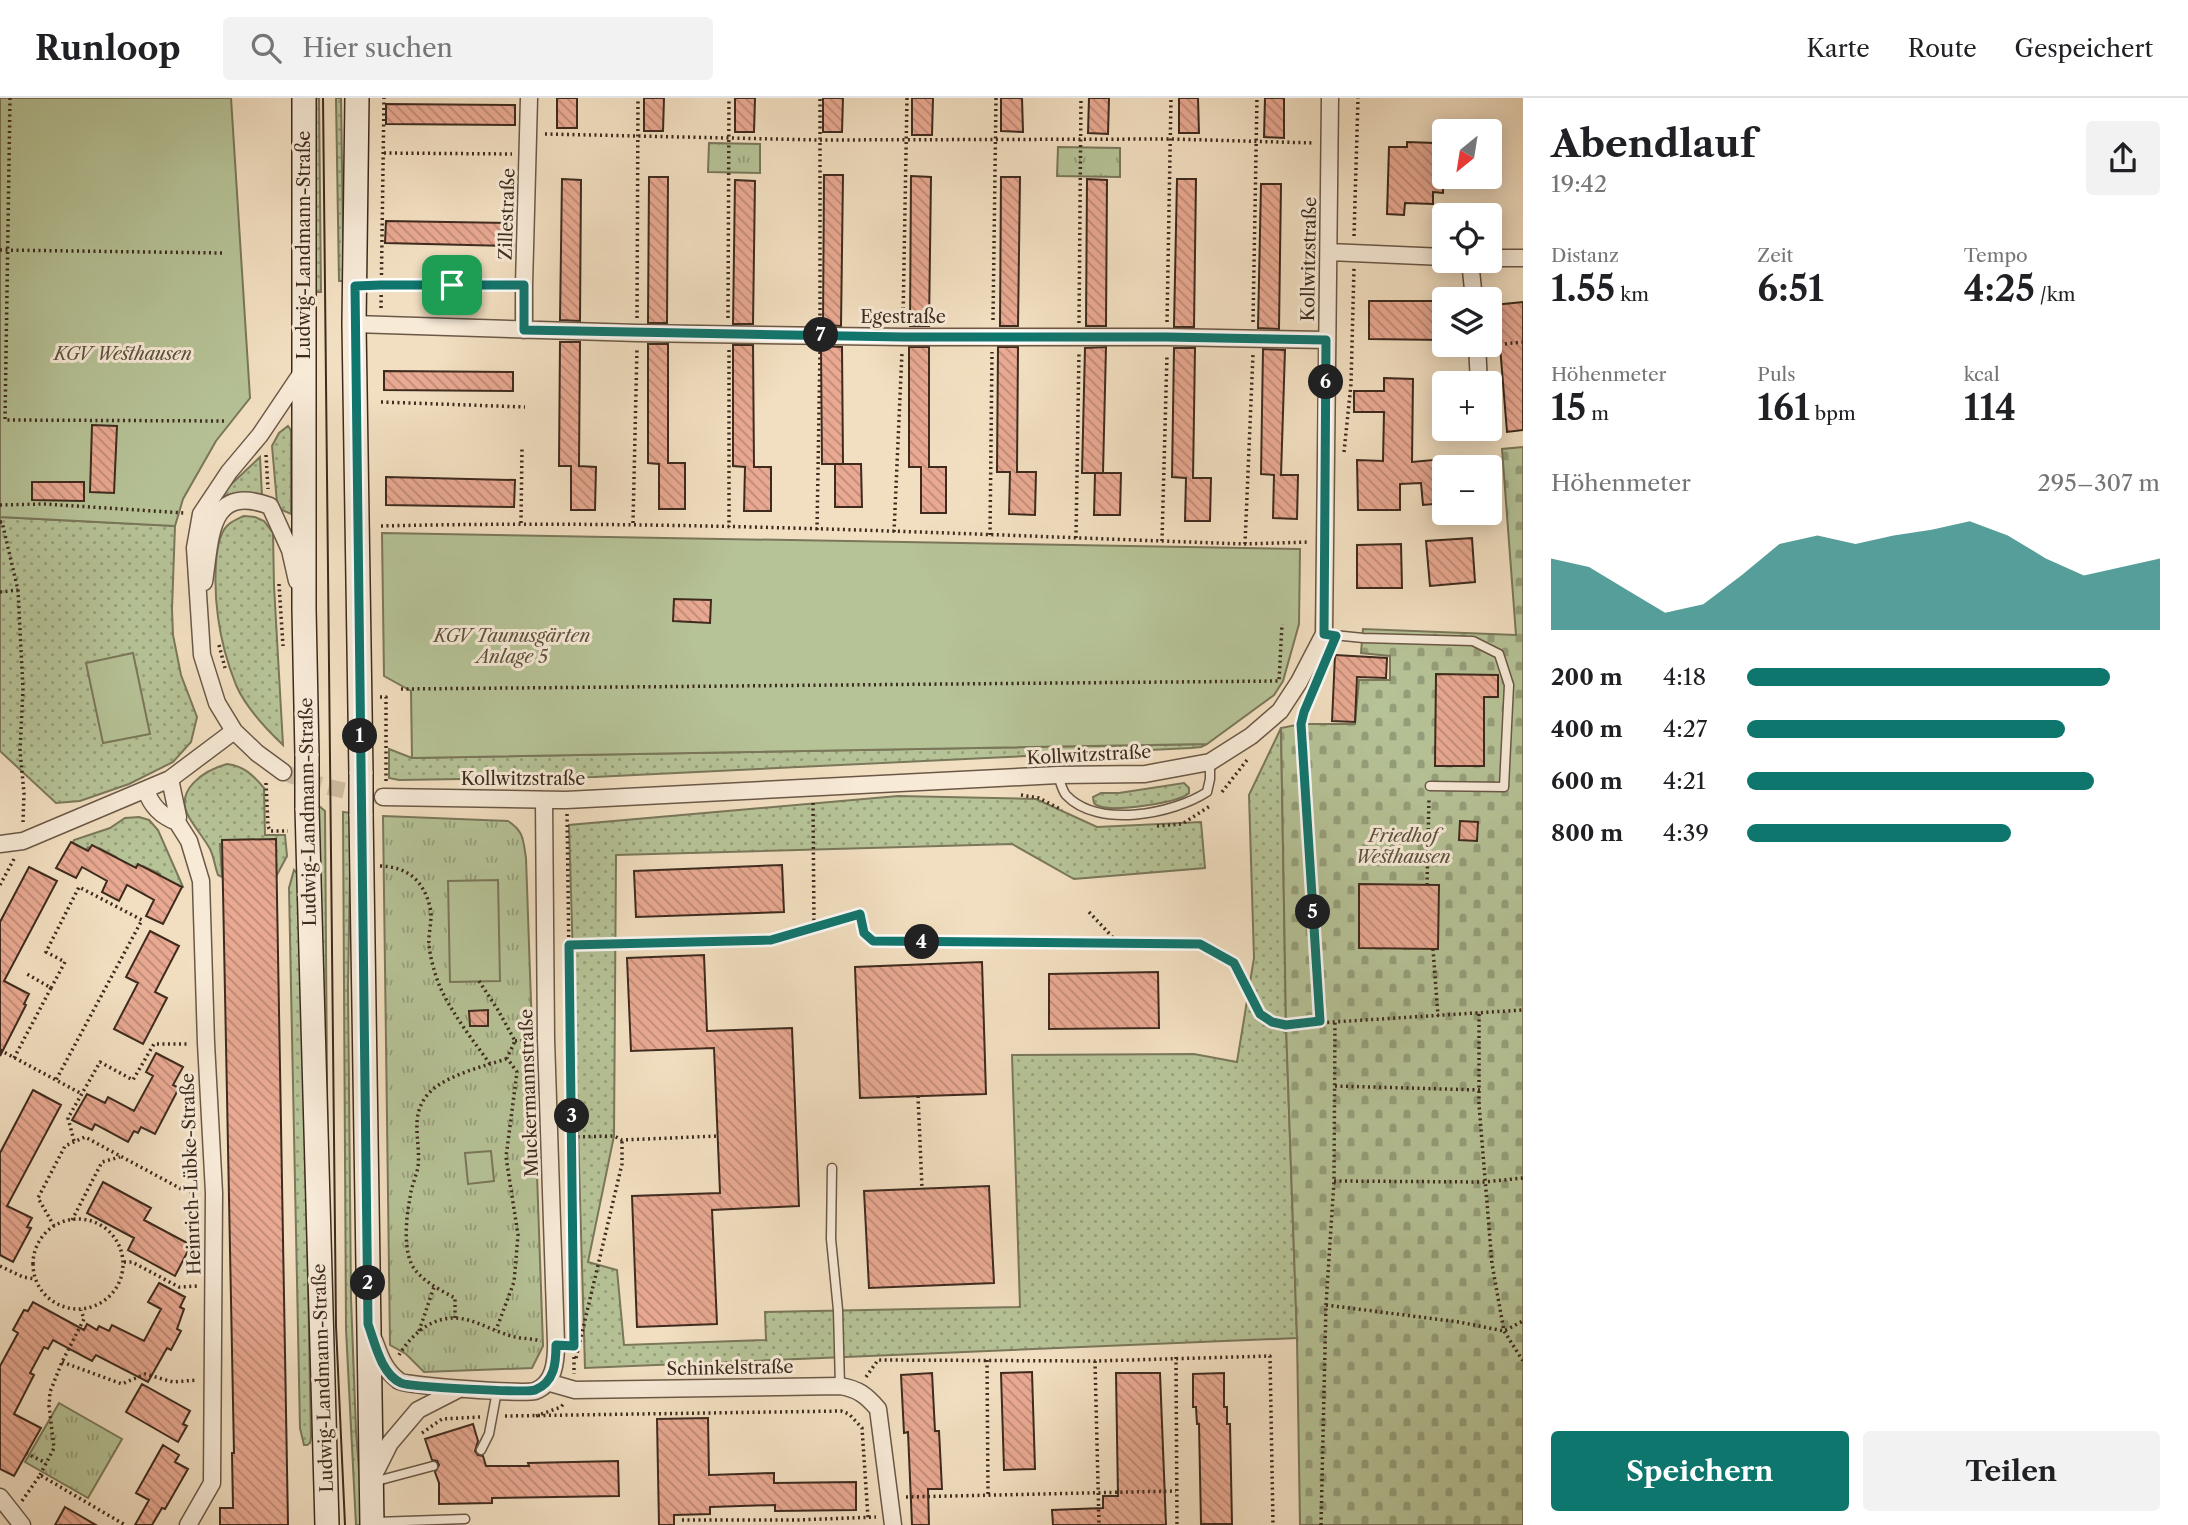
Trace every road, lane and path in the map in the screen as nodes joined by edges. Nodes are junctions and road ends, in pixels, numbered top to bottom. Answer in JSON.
{"nodes":[{"id":1,"x":10,"y":98,"type":"edge"},
{"id":2,"x":304,"y":98,"type":"edge"},
{"id":3,"x":357,"y":98,"type":"edge"},
{"id":4,"x":384,"y":98,"type":"edge"},
{"id":5,"x":529,"y":98,"type":"edge"},
{"id":6,"x":638,"y":98,"type":"edge"},
{"id":7,"x":729,"y":98,"type":"edge"},
{"id":8,"x":820,"y":98,"type":"edge"},
{"id":9,"x":907,"y":98,"type":"edge"},
{"id":10,"x":996,"y":98,"type":"edge"},
{"id":11,"x":1081,"y":98,"type":"edge"},
{"id":12,"x":1330,"y":98,"type":"edge"},
{"id":13,"x":1358,"y":98,"type":"edge"},
{"id":14,"x":529,"y":133,"type":"junction"},
{"id":15,"x":636,"y":136,"type":"junction"},
{"id":16,"x":729,"y":137,"type":"junction"},
{"id":17,"x":907,"y":139,"type":"junction"},
{"id":18,"x":996,"y":139,"type":"junction"},
{"id":19,"x":1080,"y":139,"type":"junction"},
{"id":20,"x":820,"y":140,"type":"junction"},
{"id":21,"x":1330,"y":143,"type":"junction"},
{"id":22,"x":384,"y":153,"type":"junction"},
{"id":23,"x":528,"y":154,"type":"junction"},
{"id":24,"x":0,"y":250,"type":"edge"},
{"id":25,"x":7,"y":250,"type":"junction"},
{"id":26,"x":1329,"y":252,"type":"junction"},
{"id":27,"x":223,"y":253,"type":"dead end"},
{"id":28,"x":1354,"y":253,"type":"junction"},
{"id":29,"x":1432,"y":256,"type":"edge"},
{"id":30,"x":1502,"y":258,"type":"edge"},
{"id":31,"x":1523,"y":258,"type":"edge"},
{"id":32,"x":381,"y":285,"type":"junction"},
{"id":33,"x":524,"y":285,"type":"junction"},
{"id":34,"x":355,"y":286,"type":"junction"},
{"id":35,"x":355,"y":324,"type":"junction"},
{"id":36,"x":380,"y":324,"type":"junction"},
{"id":37,"x":524,"y":330,"type":"junction"},
{"id":38,"x":637,"y":333,"type":"junction"},
{"id":39,"x":729,"y":334,"type":"junction"},
{"id":40,"x":820,"y":335,"type":"junction"},
{"id":41,"x":992,"y":336,"type":"junction"},
{"id":42,"x":903,"y":337,"type":"junction"},
{"id":43,"x":1079,"y":338,"type":"junction"},
{"id":44,"x":1326,"y":340,"type":"junction"},
{"id":45,"x":1523,"y":342,"type":"edge"},
{"id":46,"x":1502,"y":344,"type":"edge"},
{"id":47,"x":303,"y":371,"type":"junction"},
{"id":48,"x":381,"y":402,"type":"dead end"},
{"id":49,"x":525,"y":407,"type":"dead end"},
{"id":50,"x":2,"y":420,"type":"edge"},
{"id":51,"x":226,"y":421,"type":"dead end"},
{"id":52,"x":522,"y":447,"type":"dead end"},
{"id":53,"x":1344,"y":456,"type":"dead end"},
{"id":54,"x":0,"y":505,"type":"edge"},
{"id":55,"x":201,"y":514,"type":"junction"},
{"id":56,"x":0,"y":522,"type":"edge"},
{"id":57,"x":521,"y":523,"type":"junction"},
{"id":58,"x":633,"y":523,"type":"junction"},
{"id":59,"x":381,"y":526,"type":"dead end"},
{"id":60,"x":729,"y":527,"type":"junction"},
{"id":61,"x":817,"y":530,"type":"junction"},
{"id":62,"x":894,"y":532,"type":"junction"},
{"id":63,"x":990,"y":535,"type":"junction"},
{"id":64,"x":1076,"y":538,"type":"junction"},
{"id":65,"x":1325,"y":542,"type":"junction"},
{"id":66,"x":279,"y":574,"type":"dead end"},
{"id":67,"x":18,"y":590,"type":"junction"},
{"id":68,"x":0,"y":592,"type":"edge"},
{"id":69,"x":200,"y":609,"type":"junction"},
{"id":70,"x":304,"y":609,"type":"junction"},
{"id":71,"x":1282,"y":624,"type":"dead end"},
{"id":72,"x":1324,"y":634,"type":"junction"},
{"id":73,"x":218,"y":638,"type":"dead end"},
{"id":74,"x":283,"y":654,"type":"dead end"},
{"id":75,"x":228,"y":677,"type":"dead end"},
{"id":76,"x":401,"y":689,"type":"dead end"},
{"id":77,"x":386,"y":697,"type":"dead end"},
{"id":78,"x":1309,"y":700,"type":"dead end"},
{"id":79,"x":1304,"y":712,"type":"junction"},
{"id":80,"x":1294,"y":720,"type":"dead end"},
{"id":81,"x":234,"y":731,"type":"junction"},
{"id":82,"x":1152,"y":754,"type":"dead end"},
{"id":83,"x":1110,"y":756,"type":"dead end"},
{"id":84,"x":1250,"y":758,"type":"dead end"},
{"id":85,"x":1210,"y":762,"type":"junction"},
{"id":86,"x":284,"y":772,"type":"tunnel mouth"},
{"id":87,"x":1058,"y":775,"type":"junction"},
{"id":88,"x":170,"y":779,"type":"junction"},
{"id":89,"x":386,"y":779,"type":"dead end"},
{"id":90,"x":266,"y":783,"type":"dead end"},
{"id":91,"x":1430,"y":786,"type":"joint"},
{"id":92,"x":146,"y":790,"type":"junction"},
{"id":93,"x":1019,"y":795,"type":"dead end"},
{"id":94,"x":383,"y":797,"type":"tunnel mouth"},
{"id":95,"x":813,"y":798,"type":"dead end"},
{"id":96,"x":544,"y":801,"type":"junction"},
{"id":97,"x":1064,"y":811,"type":"dead end"},
{"id":98,"x":567,"y":818,"type":"dead end"},
{"id":99,"x":177,"y":822,"type":"junction"},
{"id":100,"x":1149,"y":827,"type":"dead end"},
{"id":101,"x":297,"y":830,"type":"dead end"},
{"id":102,"x":23,"y":841,"type":"junction"},
{"id":103,"x":0,"y":844,"type":"edge"},
{"id":104,"x":378,"y":866,"type":"dead end"},
{"id":105,"x":0,"y":885,"type":"edge"},
{"id":106,"x":1427,"y":885,"type":"dead end"},
{"id":107,"x":1089,"y":912,"type":"dead end"},
{"id":108,"x":814,"y":928,"type":"junction"},
{"id":109,"x":1119,"y":944,"type":"junction"},
{"id":110,"x":569,"y":945,"type":"junction"},
{"id":111,"x":1433,"y":949,"type":"dead end"},
{"id":112,"x":27,"y":974,"type":"dead end"},
{"id":113,"x":479,"y":981,"type":"dead end"},
{"id":114,"x":51,"y":988,"type":"junction"},
{"id":115,"x":1523,"y":1010,"type":"edge"},
{"id":116,"x":1479,"y":1014,"type":"junction"},
{"id":117,"x":1438,"y":1016,"type":"junction"},
{"id":118,"x":1320,"y":1021,"type":"junction"},
{"id":119,"x":1335,"y":1021,"type":"junction"},
{"id":120,"x":526,"y":1040,"type":"dead end"},
{"id":121,"x":515,"y":1041,"type":"junction"},
{"id":122,"x":206,"y":1043,"type":"junction"},
{"id":123,"x":0,"y":1050,"type":"edge"},
{"id":124,"x":14,"y":1058,"type":"junction"},
{"id":125,"x":507,"y":1058,"type":"junction"},
{"id":126,"x":490,"y":1064,"type":"junction"},
{"id":127,"x":56,"y":1080,"type":"junction"},
{"id":128,"x":1335,"y":1086,"type":"junction"},
{"id":129,"x":1479,"y":1090,"type":"junction"},
{"id":130,"x":82,"y":1094,"type":"junction"},
{"id":131,"x":918,"y":1096,"type":"dead end"},
{"id":132,"x":718,"y":1136,"type":"dead end"},
{"id":133,"x":572,"y":1137,"type":"junction"},
{"id":134,"x":622,"y":1140,"type":"junction"},
{"id":135,"x":74,"y":1142,"type":"junction"},
{"id":136,"x":122,"y":1157,"type":"junction"},
{"id":137,"x":832,"y":1168,"type":"dead end"},
{"id":138,"x":1523,"y":1178,"type":"edge"},
{"id":139,"x":1334,"y":1181,"type":"junction"},
{"id":140,"x":1484,"y":1182,"type":"junction"},
{"id":141,"x":922,"y":1188,"type":"dead end"},
{"id":142,"x":214,"y":1193,"type":"junction"},
{"id":143,"x":72,"y":1220,"type":"junction"},
{"id":144,"x":54,"y":1226,"type":"junction"},
{"id":145,"x":123,"y":1262,"type":"junction"},
{"id":146,"x":0,"y":1266,"type":"edge"},
{"id":147,"x":35,"y":1279,"type":"junction"},
{"id":148,"x":214,"y":1286,"type":"junction"},
{"id":149,"x":434,"y":1287,"type":"junction"},
{"id":150,"x":1326,"y":1305,"type":"junction"},
{"id":151,"x":81,"y":1310,"type":"junction"},
{"id":152,"x":455,"y":1318,"type":"junction"},
{"id":153,"x":574,"y":1318,"type":"dead end"},
{"id":154,"x":1523,"y":1321,"type":"edge"},
{"id":155,"x":368,"y":1324,"type":"junction"},
{"id":156,"x":496,"y":1330,"type":"junction"},
{"id":157,"x":419,"y":1331,"type":"junction"},
{"id":158,"x":1504,"y":1331,"type":"junction"},
{"id":159,"x":556,"y":1345,"type":"junction"},
{"id":160,"x":1176,"y":1357,"type":"junction"},
{"id":161,"x":987,"y":1360,"type":"junction"},
{"id":162,"x":1523,"y":1360,"type":"edge"},
{"id":163,"x":395,"y":1361,"type":"dead end"},
{"id":164,"x":1095,"y":1361,"type":"junction"},
{"id":165,"x":62,"y":1362,"type":"junction"},
{"id":166,"x":574,"y":1364,"type":"junction"},
{"id":167,"x":213,"y":1378,"type":"junction"},
{"id":168,"x":547,"y":1382,"type":"junction"},
{"id":169,"x":840,"y":1385,"type":"junction"},
{"id":170,"x":461,"y":1388,"type":"junction"},
{"id":171,"x":857,"y":1389,"type":"junction"},
{"id":172,"x":575,"y":1390,"type":"junction"},
{"id":173,"x":497,"y":1391,"type":"junction"},
{"id":174,"x":493,"y":1416,"type":"junction"},
{"id":175,"x":536,"y":1416,"type":"junction"},
{"id":176,"x":420,"y":1434,"type":"dead end"},
{"id":177,"x":481,"y":1450,"type":"dead end"},
{"id":178,"x":26,"y":1452,"type":"dead end"},
{"id":179,"x":46,"y":1464,"type":"junction"},
{"id":180,"x":433,"y":1466,"type":"dead end"},
{"id":181,"x":40,"y":1475,"type":"junction"},
{"id":182,"x":370,"y":1483,"type":"junction"},
{"id":183,"x":1176,"y":1490,"type":"junction"},
{"id":184,"x":1098,"y":1492,"type":"junction"},
{"id":185,"x":988,"y":1494,"type":"junction"},
{"id":186,"x":0,"y":1497,"type":"edge"},
{"id":187,"x":890,"y":1498,"type":"junction"},
{"id":188,"x":466,"y":1518,"type":"dead end"},
{"id":189,"x":868,"y":1518,"type":"junction"},
{"id":190,"x":18,"y":1520,"type":"edge"},
{"id":191,"x":682,"y":1520,"type":"dead end"},
{"id":192,"x":892,"y":1521,"type":"edge"},
{"id":193,"x":372,"y":1523,"type":"edge"},
{"id":194,"x":797,"y":1523,"type":"edge"},
{"id":195,"x":125,"y":1525,"type":"edge"},
{"id":196,"x":188,"y":1525,"type":"edge"},
{"id":197,"x":327,"y":1525,"type":"edge"},
{"id":198,"x":1099,"y":1525,"type":"edge"},
{"id":199,"x":1177,"y":1525,"type":"edge"},
{"id":200,"x":1273,"y":1525,"type":"edge"},
{"id":201,"x":1321,"y":1525,"type":"edge"}],
"edges":[{"from":1,"to":25,"type":"path"},
{"from":2,"to":47,"type":"main road","name":"Ludwig-Landmann-Straße"},
{"from":3,"to":34,"type":"main road"},
{"from":4,"to":22,"type":"path"},
{"from":5,"to":14,"type":"street","name":"Zillestraße"},
{"from":6,"to":15,"type":"path"},
{"from":7,"to":16,"type":"path"},
{"from":8,"to":20,"type":"path"},
{"from":9,"to":17,"type":"path"},
{"from":10,"to":18,"type":"path"},
{"from":11,"to":19,"type":"path"},
{"from":12,"to":21,"type":"street","name":"Kollwitzstraße"},
{"from":13,"to":28,"type":"path"},
{"from":14,"to":15,"type":"path"},
{"from":14,"to":23,"type":"street","name":"Zillestraße"},
{"from":15,"to":16,"type":"path"},
{"from":15,"to":38,"type":"path"},
{"from":16,"to":20,"type":"path"},
{"from":16,"to":39,"type":"path"},
{"from":17,"to":18,"type":"path"},
{"from":17,"to":20,"type":"path"},
{"from":17,"to":42,"type":"path"},
{"from":18,"to":19,"type":"path"},
{"from":18,"to":41,"type":"path"},
{"from":19,"to":21,"type":"path"},
{"from":19,"to":43,"type":"path"},
{"from":20,"to":40,"type":"path"},
{"from":21,"to":26,"type":"street","name":"Kollwitzstraße"},
{"from":22,"to":23,"type":"path"},
{"from":22,"to":32,"type":"path"},
{"from":23,"to":33,"type":"street","name":"Zillestraße"},
{"from":24,"to":25,"type":"path"},
{"from":25,"to":27,"type":"path"},
{"from":25,"to":50,"type":"path"},
{"from":26,"to":28,"type":"street"},
{"from":26,"to":44,"type":"street","name":"Kollwitzstraße"},
{"from":28,"to":29,"type":"street"},
{"from":28,"to":53,"type":"path"},
{"from":30,"to":31,"type":"street"},
{"from":32,"to":33,"type":"path"},
{"from":32,"to":34,"type":"path"},
{"from":32,"to":36,"type":"path"},
{"from":33,"to":37,"type":"street","name":"Zillestraße"},
{"from":34,"to":35,"type":"main road"},
{"from":35,"to":36,"type":"street","name":"Egestraße"},
{"from":35,"to":155,"type":"main road","bridge":true},
{"from":36,"to":37,"type":"street","name":"Egestraße"},
{"from":37,"to":38,"type":"street","name":"Egestraße"},
{"from":38,"to":39,"type":"street","name":"Egestraße"},
{"from":38,"to":58,"type":"path"},
{"from":39,"to":40,"type":"street","name":"Egestraße"},
{"from":39,"to":60,"type":"path"},
{"from":40,"to":42,"type":"street","name":"Egestraße"},
{"from":40,"to":61,"type":"path"},
{"from":41,"to":42,"type":"street","name":"Egestraße"},
{"from":41,"to":43,"type":"street","name":"Egestraße"},
{"from":41,"to":63,"type":"path"},
{"from":42,"to":62,"type":"path"},
{"from":43,"to":44,"type":"street","name":"Egestraße"},
{"from":43,"to":64,"type":"path"},
{"from":44,"to":65,"type":"street","name":"Kollwitzstraße"},
{"from":45,"to":46,"type":"path"},
{"from":47,"to":55,"type":"street"},
{"from":47,"to":70,"type":"main road","name":"Ludwig-Landmann-Straße"},
{"from":48,"to":49,"type":"path"},
{"from":50,"to":51,"type":"path"},
{"from":52,"to":57,"type":"path"},
{"from":54,"to":55,"type":"path"},
{"from":55,"to":69,"type":"street"},
{"from":56,"to":67,"type":"path"},
{"from":57,"to":58,"type":"path"},
{"from":57,"to":59,"type":"path"},
{"from":58,"to":60,"type":"path"},
{"from":60,"to":61,"type":"path"},
{"from":61,"to":62,"type":"path"},
{"from":62,"to":63,"type":"path"},
{"from":63,"to":64,"type":"path"},
{"from":64,"to":65,"type":"path"},
{"from":65,"to":72,"type":"street","name":"Kollwitzstraße"},
{"from":66,"to":74,"type":"path"},
{"from":67,"to":68,"type":"path"},
{"from":67,"to":102,"type":"path"},
{"from":69,"to":70,"type":"street"},
{"from":69,"to":81,"type":"street"},
{"from":70,"to":197,"type":"main road","name":"Ludwig-Landmann-Straße","bridge":true},
{"from":71,"to":76,"type":"path"},
{"from":72,"to":85,"type":"street","name":"Kollwitzstraße"},
{"from":72,"to":91,"type":"lane"},
{"from":73,"to":75,"type":"path"},
{"from":77,"to":89,"type":"path"},
{"from":78,"to":79,"type":"path"},
{"from":79,"to":80,"type":"path"},
{"from":79,"to":118,"type":"path"},
{"from":81,"to":86,"type":"street"},
{"from":81,"to":88,"type":"street"},
{"from":82,"to":83,"type":"path"},
{"from":84,"to":100,"type":"path"},
{"from":85,"to":87,"type":"street","name":"Kollwitzstraße"},
{"from":85,"to":87,"type":"lane"},
{"from":87,"to":96,"type":"street","name":"Kollwitzstraße"},
{"from":88,"to":92,"type":"street"},
{"from":88,"to":99,"type":"street","name":"Heinrich-Lübke-Straße"},
{"from":90,"to":101,"type":"path"},
{"from":91,"to":106,"type":"path"},
{"from":92,"to":99,"type":"street","name":"Heinrich-Lübke-Straße"},
{"from":92,"to":102,"type":"street"},
{"from":93,"to":97,"type":"path"},
{"from":94,"to":96,"type":"street","name":"Kollwitzstraße"},
{"from":95,"to":108,"type":"path"},
{"from":96,"to":159,"type":"street","name":"Muckermannstraße"},
{"from":98,"to":110,"type":"path"},
{"from":99,"to":122,"type":"street","name":"Heinrich-Lübke-Straße"},
{"from":102,"to":103,"type":"street"},
{"from":102,"to":105,"type":"path"},
{"from":104,"to":126,"type":"path"},
{"from":107,"to":109,"type":"path"},
{"from":108,"to":109,"type":"path"},
{"from":108,"to":110,"type":"path"},
{"from":109,"to":118,"type":"path"},
{"from":110,"to":133,"type":"path"},
{"from":111,"to":117,"type":"path"},
{"from":112,"to":114,"type":"path"},
{"from":113,"to":121,"type":"path"},
{"from":114,"to":124,"type":"path"},
{"from":114,"to":127,"type":"path"},
{"from":115,"to":116,"type":"path"},
{"from":116,"to":117,"type":"path"},
{"from":116,"to":129,"type":"path"},
{"from":117,"to":119,"type":"path"},
{"from":118,"to":119,"type":"path"},
{"from":119,"to":128,"type":"path"},
{"from":120,"to":121,"type":"path"},
{"from":121,"to":125,"type":"path"},
{"from":122,"to":130,"type":"path"},
{"from":122,"to":142,"type":"street","name":"Heinrich-Lübke-Straße"},
{"from":123,"to":124,"type":"path"},
{"from":124,"to":127,"type":"path"},
{"from":125,"to":126,"type":"path"},
{"from":125,"to":156,"type":"path"},
{"from":126,"to":149,"type":"path"},
{"from":127,"to":130,"type":"path"},
{"from":128,"to":129,"type":"path"},
{"from":128,"to":139,"type":"path"},
{"from":129,"to":140,"type":"path"},
{"from":130,"to":135,"type":"path"},
{"from":131,"to":141,"type":"path"},
{"from":132,"to":134,"type":"path"},
{"from":133,"to":134,"type":"path"},
{"from":133,"to":153,"type":"path"},
{"from":134,"to":166,"type":"path"},
{"from":135,"to":136,"type":"path"},
{"from":135,"to":144,"type":"path"},
{"from":136,"to":142,"type":"path"},
{"from":136,"to":143,"type":"path"},
{"from":137,"to":169,"type":"lane"},
{"from":138,"to":140,"type":"path"},
{"from":139,"to":140,"type":"path"},
{"from":139,"to":150,"type":"path"},
{"from":140,"to":158,"type":"path"},
{"from":142,"to":148,"type":"street","name":"Heinrich-Lübke-Straße"},
{"from":143,"to":144,"type":"path"},
{"from":143,"to":145,"type":"path"},
{"from":144,"to":147,"type":"path"},
{"from":145,"to":148,"type":"path"},
{"from":145,"to":151,"type":"path"},
{"from":146,"to":147,"type":"path"},
{"from":147,"to":151,"type":"path"},
{"from":148,"to":167,"type":"street","name":"Heinrich-Lübke-Straße"},
{"from":149,"to":152,"type":"path"},
{"from":149,"to":157,"type":"path"},
{"from":150,"to":158,"type":"path"},
{"from":150,"to":201,"type":"path"},
{"from":151,"to":165,"type":"path"},
{"from":152,"to":156,"type":"path"},
{"from":152,"to":157,"type":"path"},
{"from":154,"to":158,"type":"path"},
{"from":155,"to":170,"type":"street"},
{"from":155,"to":182,"type":"main road"},
{"from":156,"to":159,"type":"path"},
{"from":157,"to":163,"type":"path"},
{"from":158,"to":162,"type":"path"},
{"from":159,"to":166,"type":"path"},
{"from":159,"to":168,"type":"street","name":"Muckermannstraße"},
{"from":160,"to":164,"type":"path"},
{"from":160,"to":183,"type":"path"},
{"from":160,"to":200,"type":"path"},
{"from":161,"to":164,"type":"path"},
{"from":161,"to":171,"type":"path"},
{"from":161,"to":185,"type":"path"},
{"from":164,"to":184,"type":"path"},
{"from":165,"to":167,"type":"path"},
{"from":165,"to":179,"type":"path"},
{"from":166,"to":172,"type":"path"},
{"from":167,"to":196,"type":"street","name":"Heinrich-Lübke-Straße"},
{"from":168,"to":172,"type":"street","name":"Schinkelstraße"},
{"from":168,"to":173,"type":"street"},
{"from":169,"to":171,"type":"street","name":"Schinkelstraße"},
{"from":169,"to":172,"type":"street","name":"Schinkelstraße"},
{"from":170,"to":173,"type":"street"},
{"from":170,"to":182,"type":"street"},
{"from":171,"to":187,"type":"street"},
{"from":172,"to":175,"type":"path"},
{"from":173,"to":174,"type":"lane"},
{"from":174,"to":175,"type":"path"},
{"from":174,"to":176,"type":"path"},
{"from":174,"to":177,"type":"lane"},
{"from":175,"to":189,"type":"path"},
{"from":178,"to":179,"type":"path"},
{"from":179,"to":181,"type":"path"},
{"from":180,"to":182,"type":"lane"},
{"from":181,"to":190,"type":"path"},
{"from":181,"to":195,"type":"path"},
{"from":182,"to":193,"type":"main road"},
{"from":183,"to":184,"type":"path"},
{"from":183,"to":199,"type":"path"},
{"from":184,"to":185,"type":"path"},
{"from":184,"to":198,"type":"path"},
{"from":185,"to":187,"type":"path"},
{"from":186,"to":190,"type":"street"},
{"from":187,"to":192,"type":"street"},
{"from":188,"to":193,"type":"lane"},
{"from":189,"to":192,"type":"path"},
{"from":189,"to":194,"type":"path"},
{"from":191,"to":194,"type":"path"}]}
